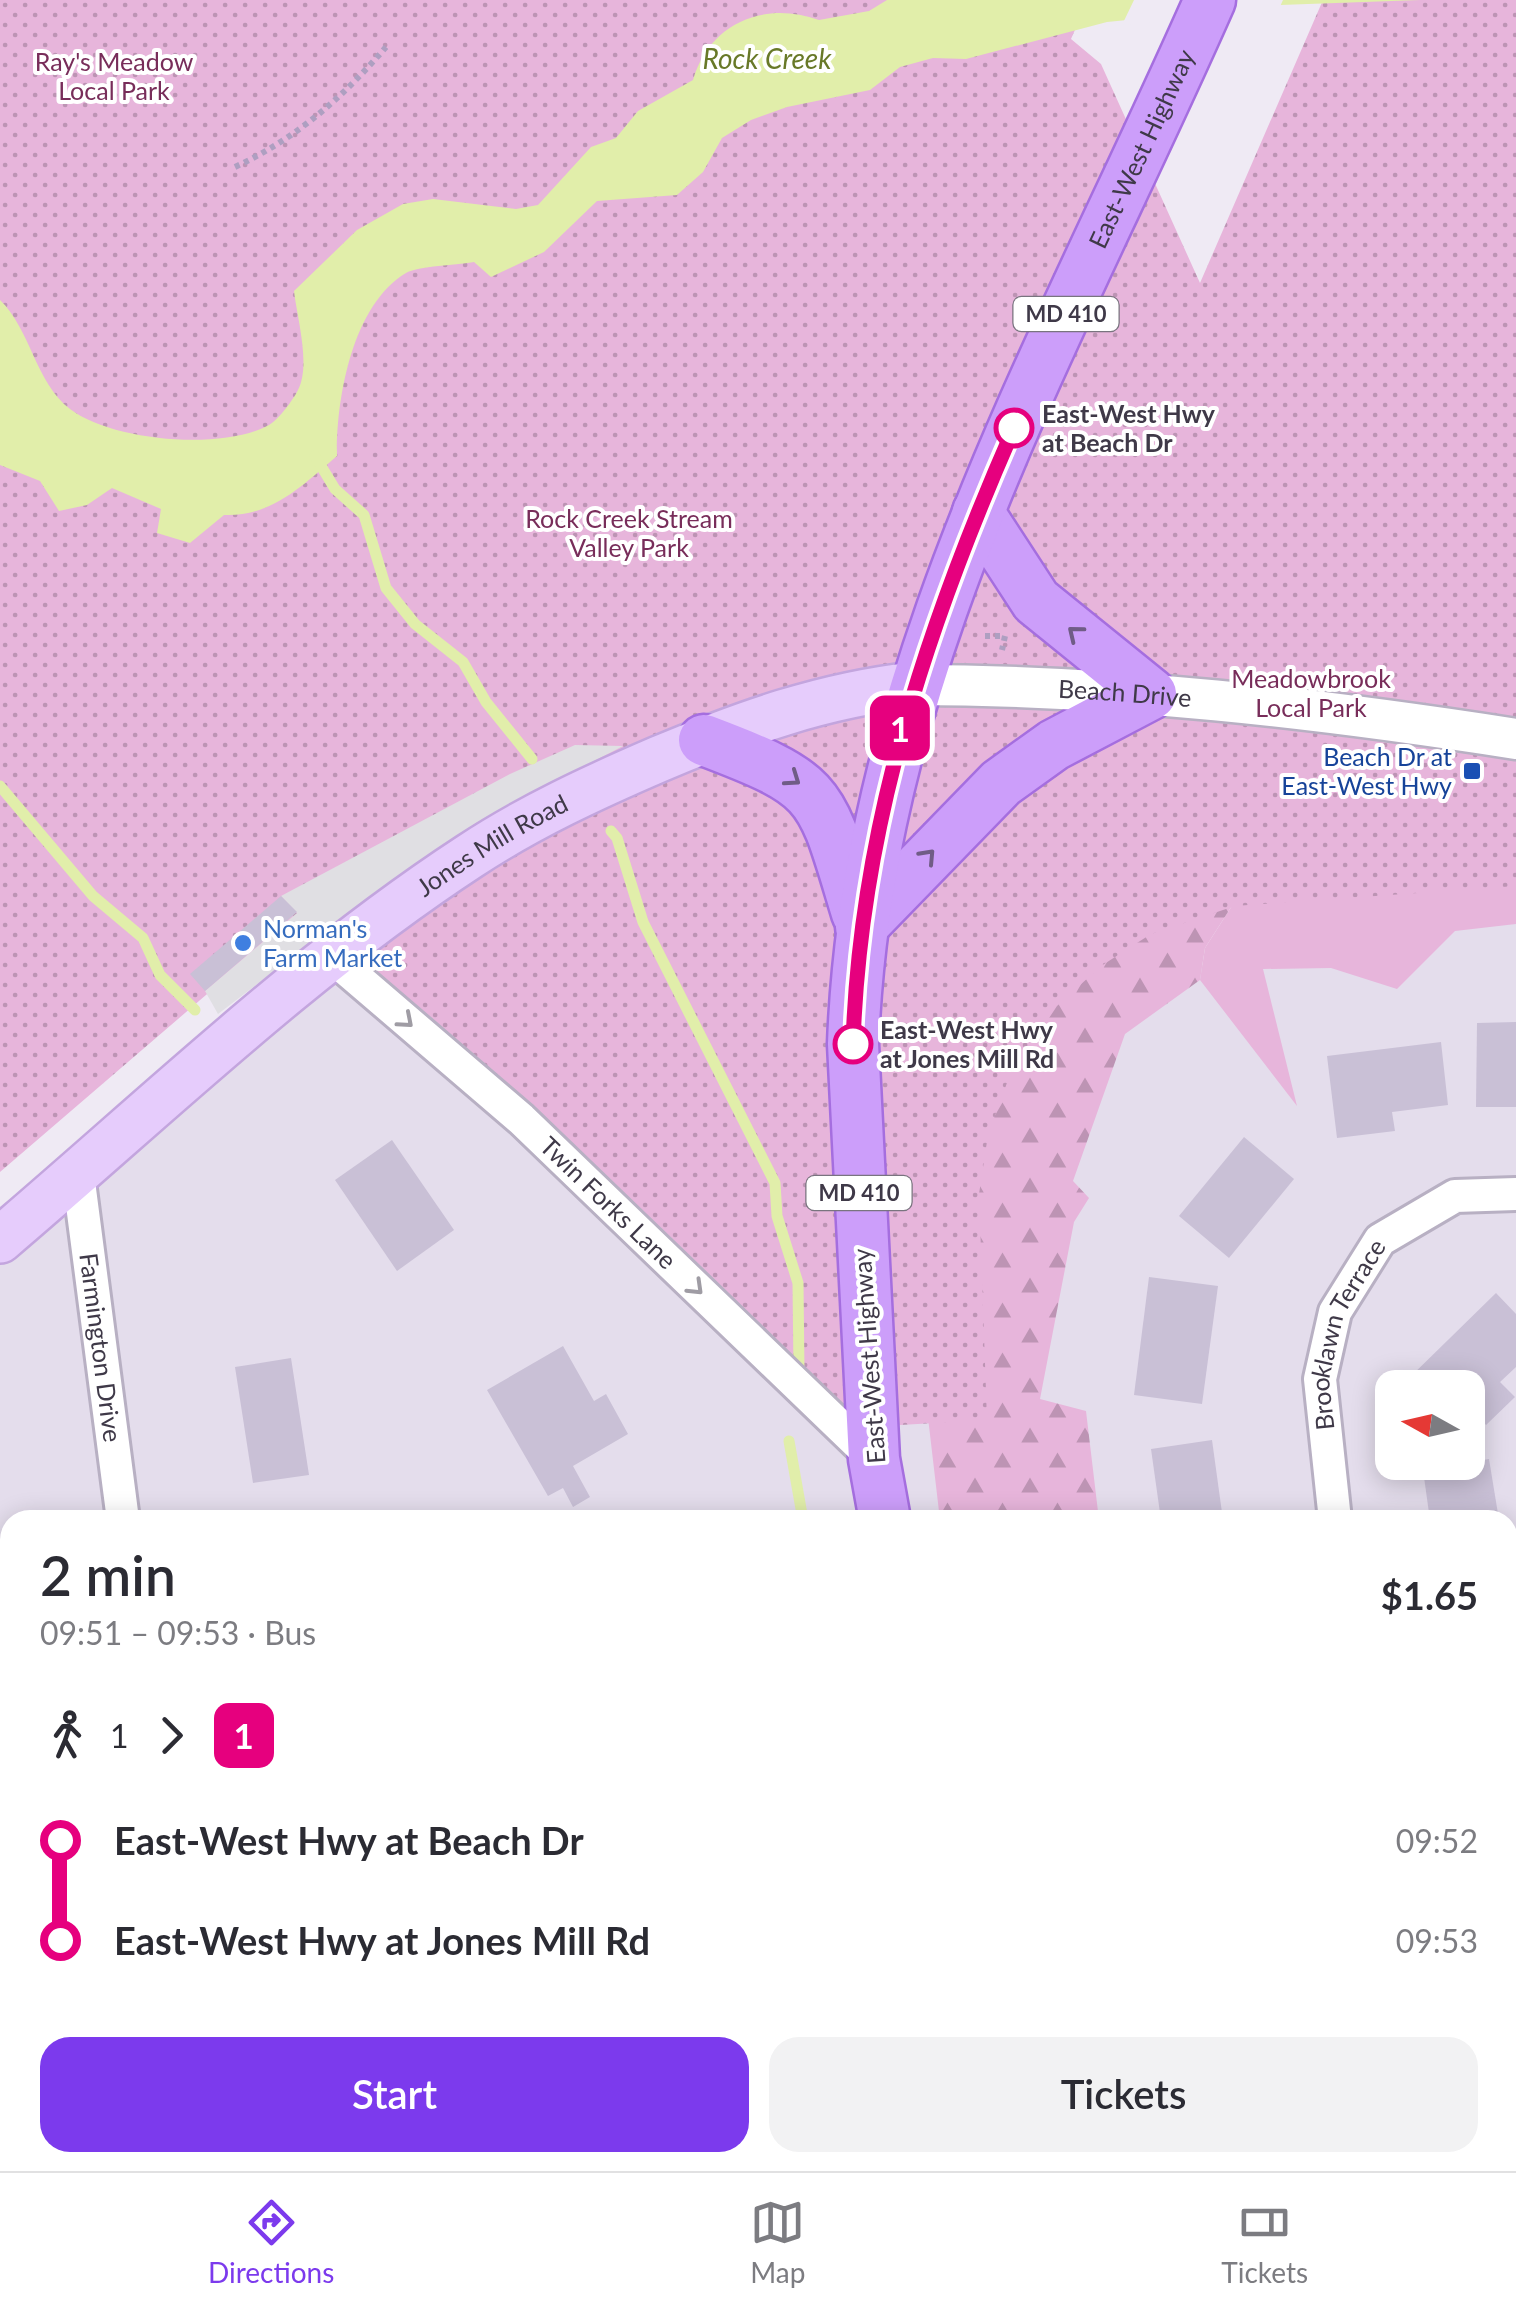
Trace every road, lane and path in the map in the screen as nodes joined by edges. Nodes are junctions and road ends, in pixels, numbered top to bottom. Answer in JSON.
{"nodes":[{"id":1,"x":1210,"y":0,"type":"edge"},
{"id":2,"x":386,"y":47,"type":"dead end"},
{"id":3,"x":236,"y":167,"type":"dead end"},
{"id":4,"x":978,"y":512,"type":"junction"},
{"id":5,"x":985,"y":636,"type":"dead end"},
{"id":6,"x":1002,"y":651,"type":"dead end"},
{"id":7,"x":913,"y":686,"type":"junction"},
{"id":8,"x":1150,"y":694,"type":"junction"},
{"id":9,"x":1516,"y":739,"type":"edge"},
{"id":10,"x":704,"y":740,"type":"junction"},
{"id":11,"x":861,"y":927,"type":"junction"},
{"id":12,"x":332,"y":957,"type":"junction"},
{"id":13,"x":78,"y":1174,"type":"junction"},
{"id":14,"x":1516,"y":1194,"type":"edge"},
{"id":15,"x":0,"y":1240,"type":"edge"},
{"id":16,"x":874,"y":1460,"type":"junction"},
{"id":17,"x":121,"y":1510,"type":"edge"},
{"id":18,"x":883,"y":1510,"type":"edge"},
{"id":19,"x":1333,"y":1510,"type":"edge"}],
"edges":[{"from":1,"to":4,"type":"main road","name":"East-West Highway","number":"MD 410"},
{"from":2,"to":3,"type":"path"},
{"from":4,"to":7,"type":"main road","name":"East-West Highway","number":"MD 410"},
{"from":8,"to":4,"type":"main road","one_way":true},
{"from":5,"to":6,"type":"path"},
{"from":7,"to":8,"type":"street","name":"Beach Drive"},
{"from":7,"to":10,"type":"main road","name":"Jones Mill Road"},
{"from":7,"to":11,"type":"main road","name":"East-West Highway","number":"MD 410"},
{"from":8,"to":9,"type":"street","name":"Beach Drive"},
{"from":11,"to":8,"type":"main road","one_way":true},
{"from":10,"to":11,"type":"main road","one_way":true},
{"from":10,"to":12,"type":"main road","name":"Jones Mill Road"},
{"from":11,"to":16,"type":"main road","name":"East-West Highway","number":"MD 410"},
{"from":12,"to":13,"type":"main road","name":"Jones Mill Road"},
{"from":12,"to":16,"type":"street","name":"Twin Forks Lane","one_way":true},
{"from":13,"to":15,"type":"main road","name":"Jones Mill Road"},
{"from":13,"to":17,"type":"street","name":"Farmington Drive"},
{"from":14,"to":19,"type":"street","name":"Brooklawn Terrace"},
{"from":16,"to":18,"type":"main road","name":"East-West Highway","number":"MD 410"}]}
